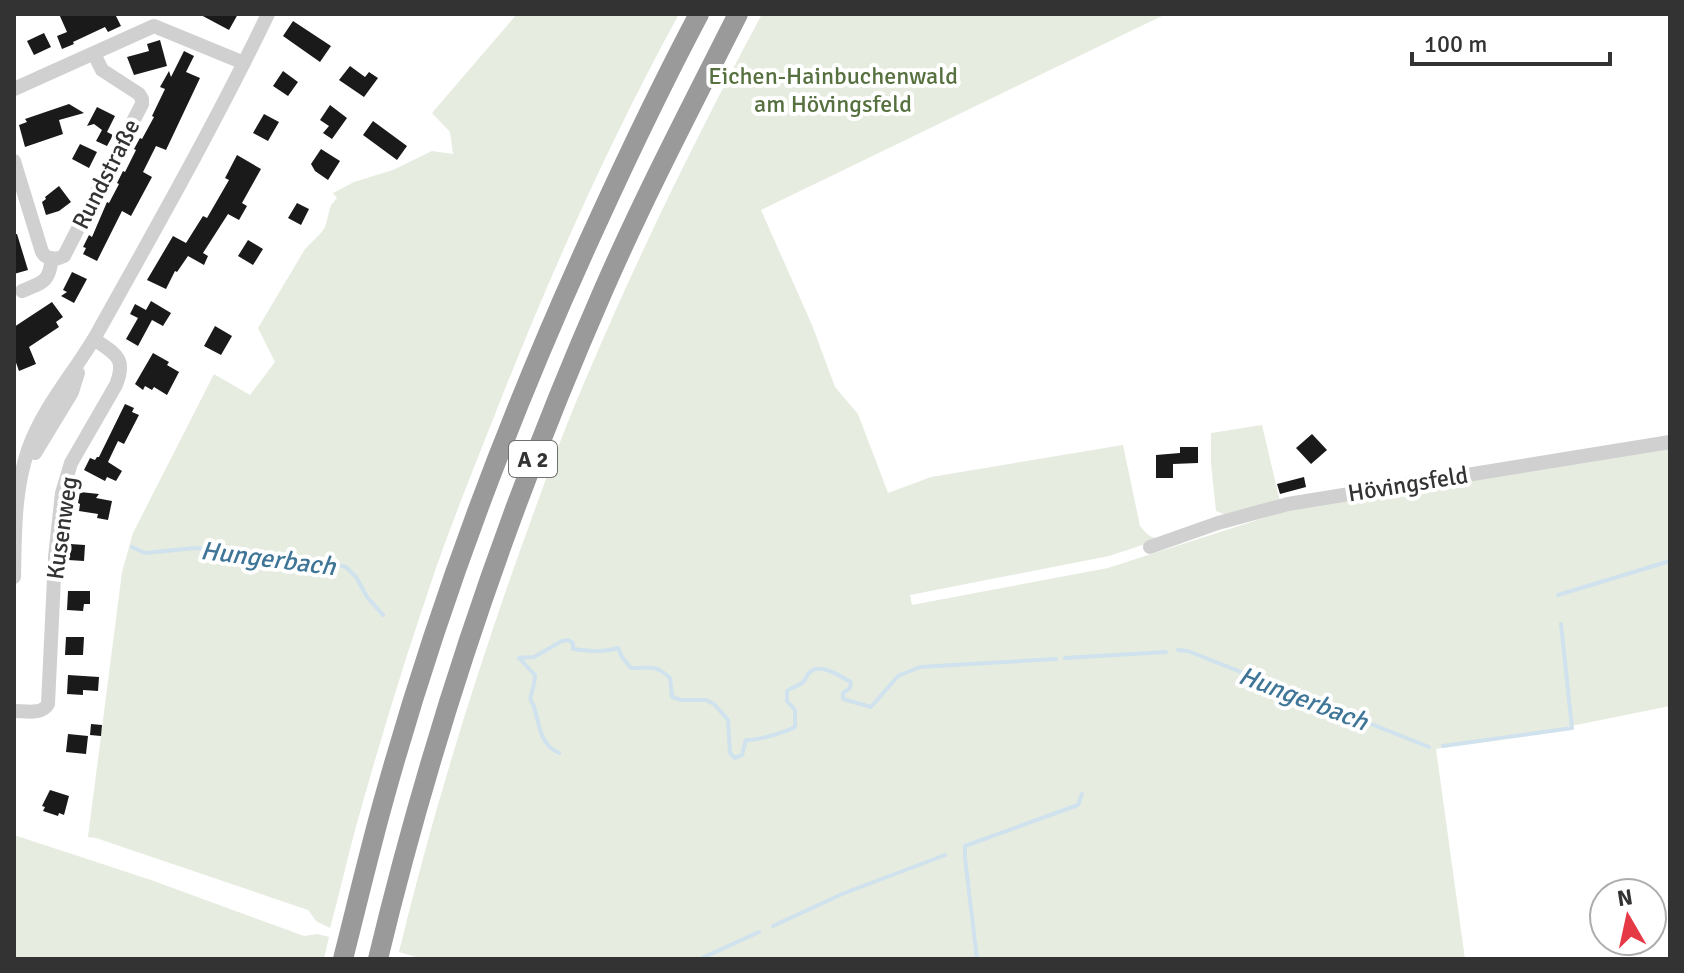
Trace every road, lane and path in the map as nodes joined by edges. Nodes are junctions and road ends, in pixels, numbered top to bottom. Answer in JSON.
{"nodes":[{"id":1,"x":268,"y":14,"type":"edge"},
{"id":2,"x":699,"y":14,"type":"edge"},
{"id":3,"x":738,"y":14,"type":"edge"},
{"id":4,"x":94,"y":54,"type":"junction"},
{"id":5,"x":244,"y":63,"type":"junction"},
{"id":6,"x":14,"y":89,"type":"edge"},
{"id":7,"x":14,"y":161,"type":"edge"},
{"id":8,"x":52,"y":258,"type":"junction"},
{"id":9,"x":22,"y":291,"type":"dead end"},
{"id":10,"x":94,"y":339,"type":"junction"},
{"id":11,"x":1670,"y":442,"type":"edge"},
{"id":12,"x":18,"y":472,"type":"edge"},
{"id":13,"x":1150,"y":547,"type":"dead end"},
{"id":14,"x":14,"y":577,"type":"edge"},
{"id":15,"x":14,"y":711,"type":"edge"},
{"id":16,"x":343,"y":959,"type":"edge"},
{"id":17,"x":378,"y":959,"type":"edge"}],
"edges":[{"from":1,"to":5,"type":"street","name":"Kusenweg"},
{"from":2,"to":16,"type":"highway","number":"A 2"},
{"from":3,"to":17,"type":"highway","number":"A 2"},
{"from":4,"to":5,"type":"street"},
{"from":4,"to":6,"type":"street"},
{"from":4,"to":8,"type":"street","name":"Rundstraße"},
{"from":5,"to":10,"type":"street","name":"Kusenweg"},
{"from":7,"to":8,"type":"street","name":"Rundstraße"},
{"from":8,"to":9,"type":"street","name":"Rundstraße"},
{"from":10,"to":12,"type":"street","name":"Kusenweg"},
{"from":10,"to":15,"type":"street","name":"Kusenweg"},
{"from":11,"to":13,"type":"street","name":"Hövingsfeld"},
{"from":12,"to":14,"type":"street","name":"Kusenweg"}]}
